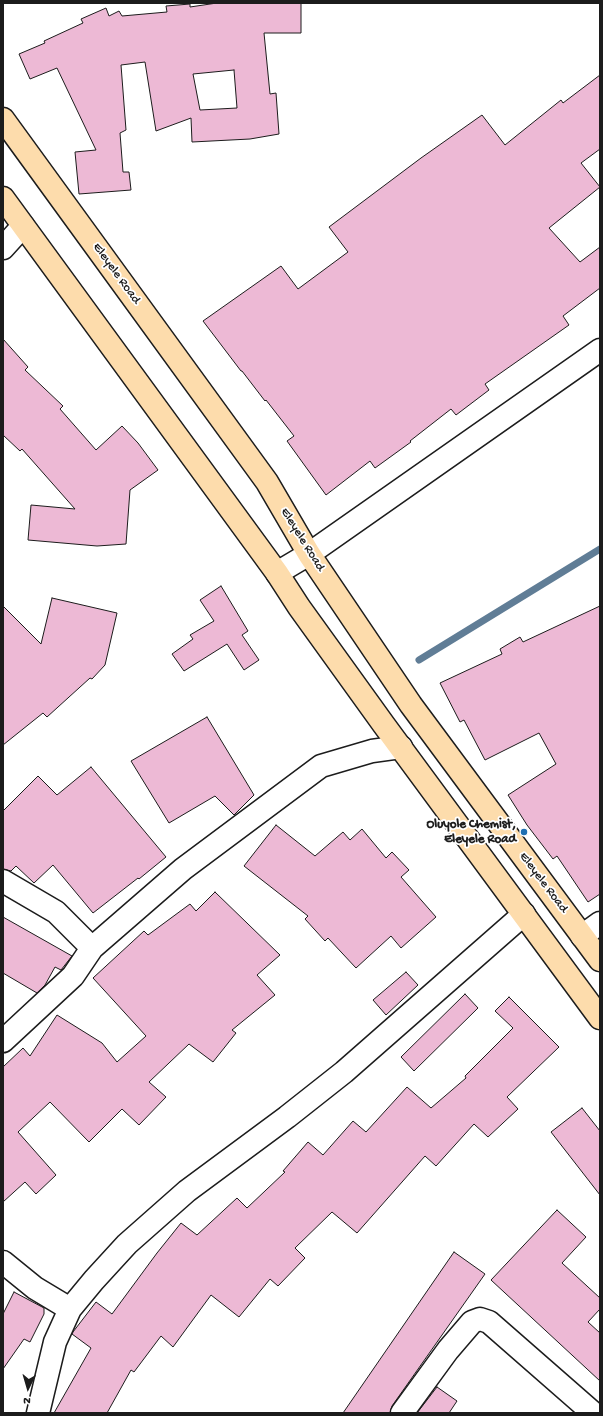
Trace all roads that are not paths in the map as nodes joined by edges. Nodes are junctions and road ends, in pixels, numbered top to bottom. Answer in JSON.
{"nodes":[{"id":1,"x":3,"y":119,"type":"edge"},
{"id":2,"x":3,"y":198,"type":"edge"},
{"id":3,"x":23,"y":226,"type":"junction"},
{"id":4,"x":3,"y":248,"type":"edge"},
{"id":5,"x":600,"y":350,"type":"edge"},
{"id":6,"x":309,"y":554,"type":"junction"},
{"id":7,"x":276,"y":573,"type":"junction"},
{"id":8,"x":401,"y":747,"type":"junction"},
{"id":9,"x":3,"y":881,"type":"edge"},
{"id":10,"x":524,"y":914,"type":"junction"},
{"id":11,"x":600,"y":923,"type":"edge"},
{"id":12,"x":582,"y":936,"type":"junction"},
{"id":13,"x":92,"y":948,"type":"junction"},
{"id":14,"x":600,"y":960,"type":"edge"},
{"id":15,"x":600,"y":1018,"type":"edge"},
{"id":16,"x":3,"y":1041,"type":"edge"},
{"id":17,"x":3,"y":1262,"type":"edge"},
{"id":18,"x":70,"y":1310,"type":"junction"},
{"id":19,"x":38,"y":1413,"type":"edge"},
{"id":20,"x":402,"y":1413,"type":"edge"},
{"id":21,"x":593,"y":1413,"type":"edge"}],
"edges":[{"from":1,"to":6,"type":"main road","name":"Eleyele Road"},
{"from":2,"to":3,"type":"main road"},
{"from":3,"to":4,"type":"street"},
{"from":3,"to":7,"type":"main road"},
{"from":5,"to":6,"type":"street"},
{"from":6,"to":7,"type":"street"},
{"from":6,"to":12,"type":"main road","name":"Eleyele Road"},
{"from":7,"to":8,"type":"main road"},
{"from":8,"to":10,"type":"main road"},
{"from":8,"to":13,"type":"street"},
{"from":9,"to":13,"type":"street"},
{"from":10,"to":15,"type":"main road"},
{"from":10,"to":18,"type":"street"},
{"from":11,"to":12,"type":"street"},
{"from":12,"to":14,"type":"main road","name":"Eleyele Road"},
{"from":13,"to":16,"type":"street"},
{"from":17,"to":18,"type":"street"},
{"from":18,"to":19,"type":"street"},
{"from":20,"to":21,"type":"street"}]}
